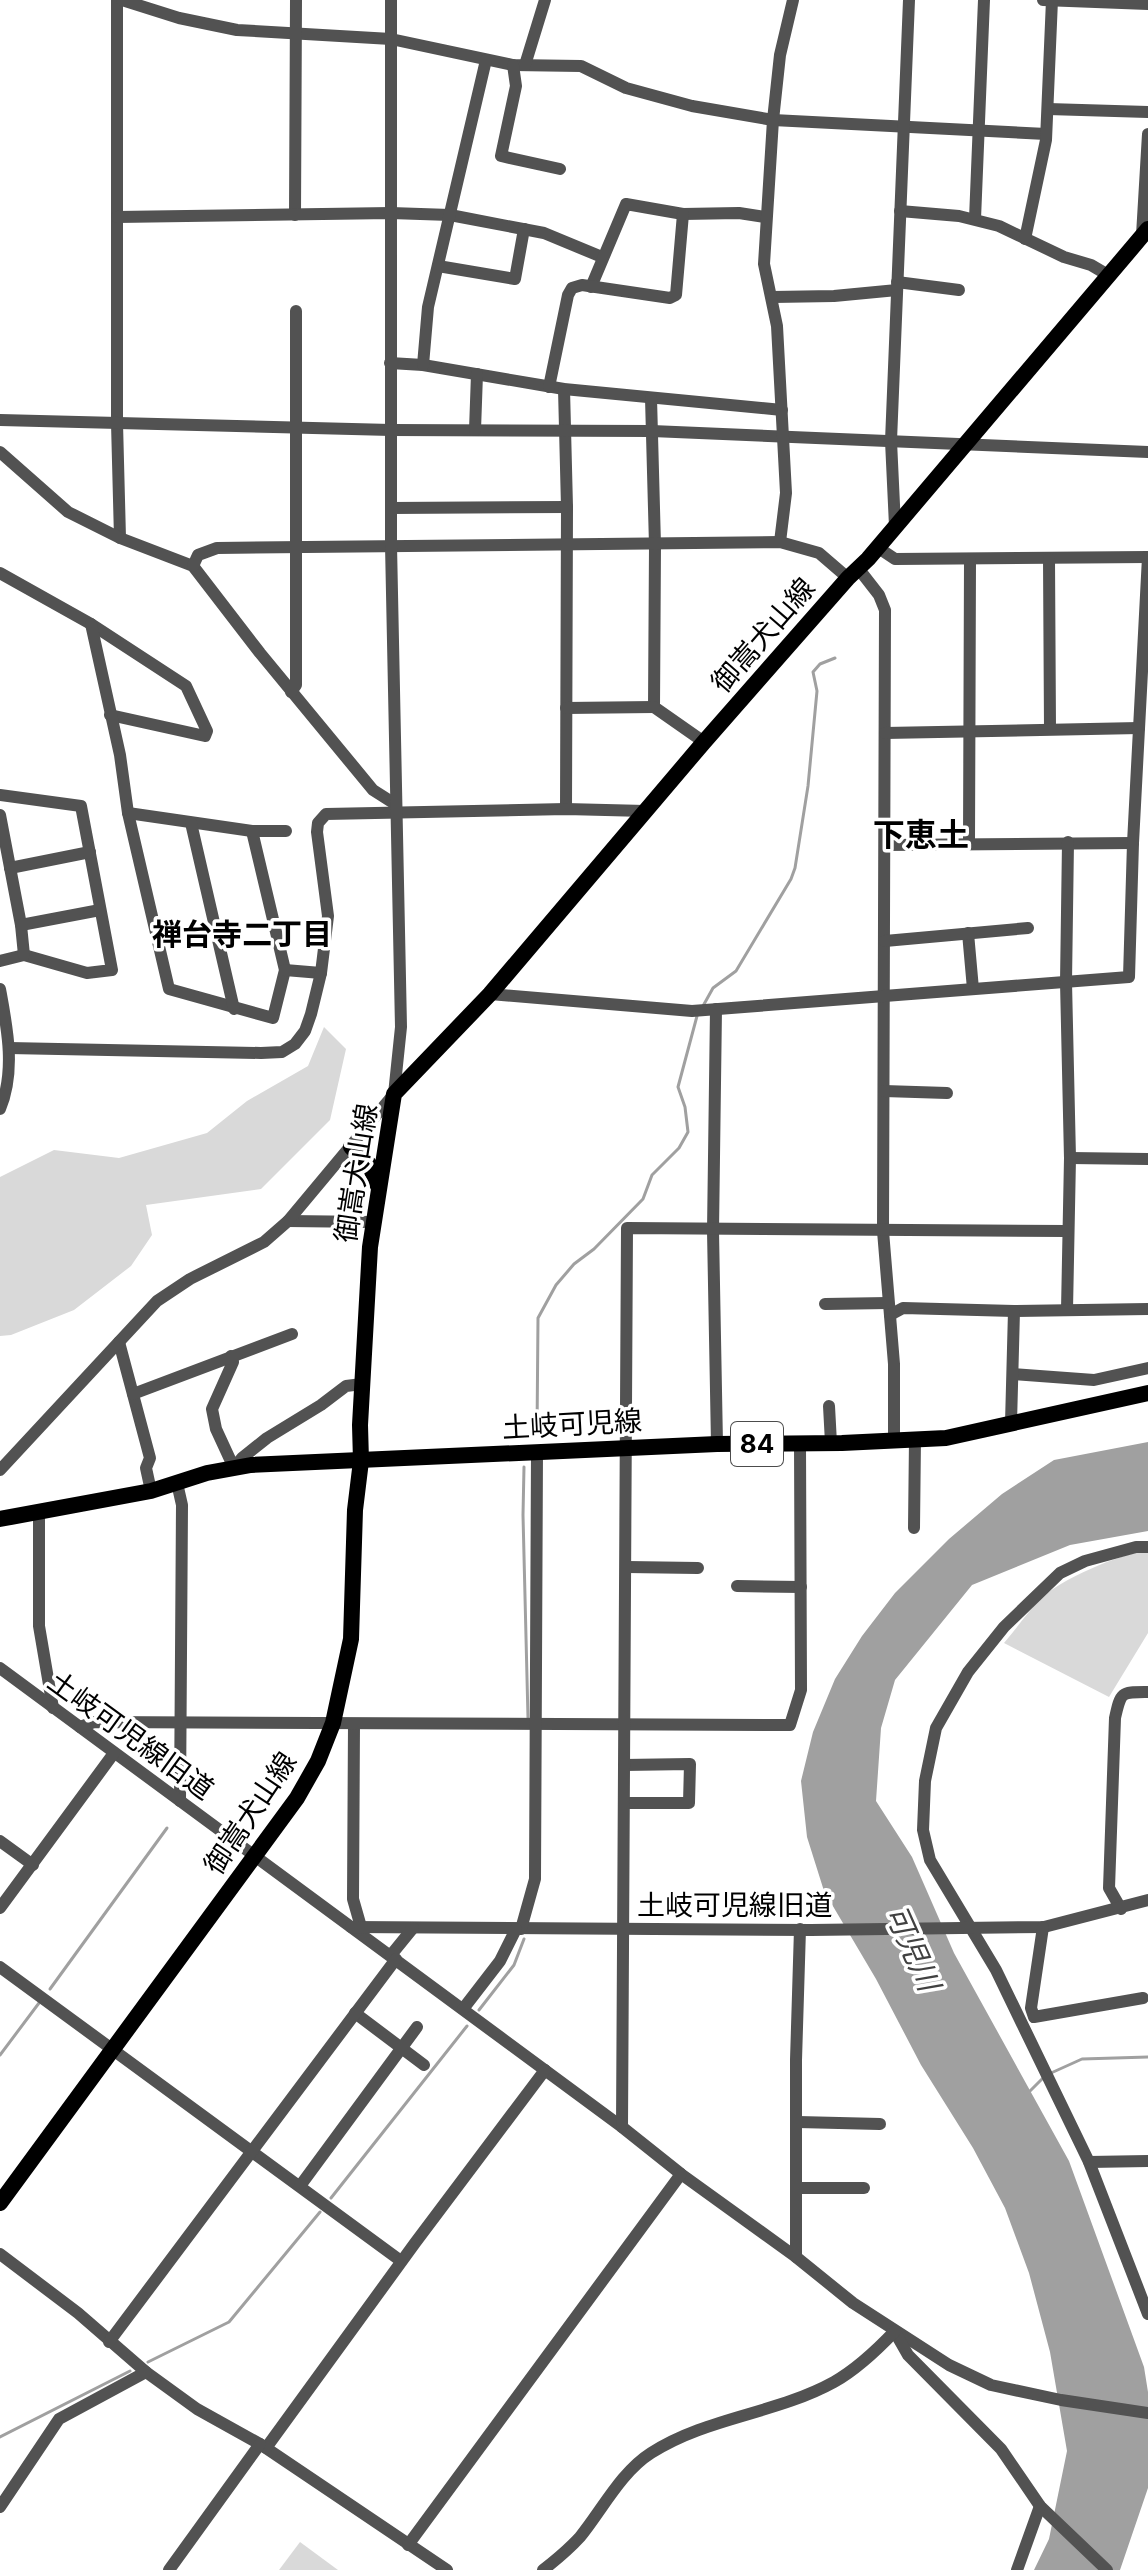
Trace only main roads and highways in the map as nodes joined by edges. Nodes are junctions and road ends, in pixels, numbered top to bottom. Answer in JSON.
{"nodes":[{"id":1,"x":1145,"y":232,"type":"edge"},
{"id":2,"x":351,"y":1147,"type":"road end"},
{"id":3,"x":378,"y":1187,"type":"junction"},
{"id":4,"x":1148,"y":1393,"type":"edge"},
{"id":5,"x":361,"y":1461,"type":"junction"},
{"id":6,"x":0,"y":1519,"type":"edge"},
{"id":7,"x":0,"y":2203,"type":"edge"}],
"edges":[{"from":1,"to":3,"type":"main road","name":"御嵩犬山線"},
{"from":2,"to":3,"type":"main road"},
{"from":3,"to":5,"type":"main road","name":"御嵩犬山線"},
{"from":4,"to":5,"type":"main road","name":"土岐可児線","number":"84"},
{"from":5,"to":6,"type":"main road","name":"土岐可児線","number":"84"},
{"from":5,"to":7,"type":"main road","name":"御嵩犬山線"}]}
